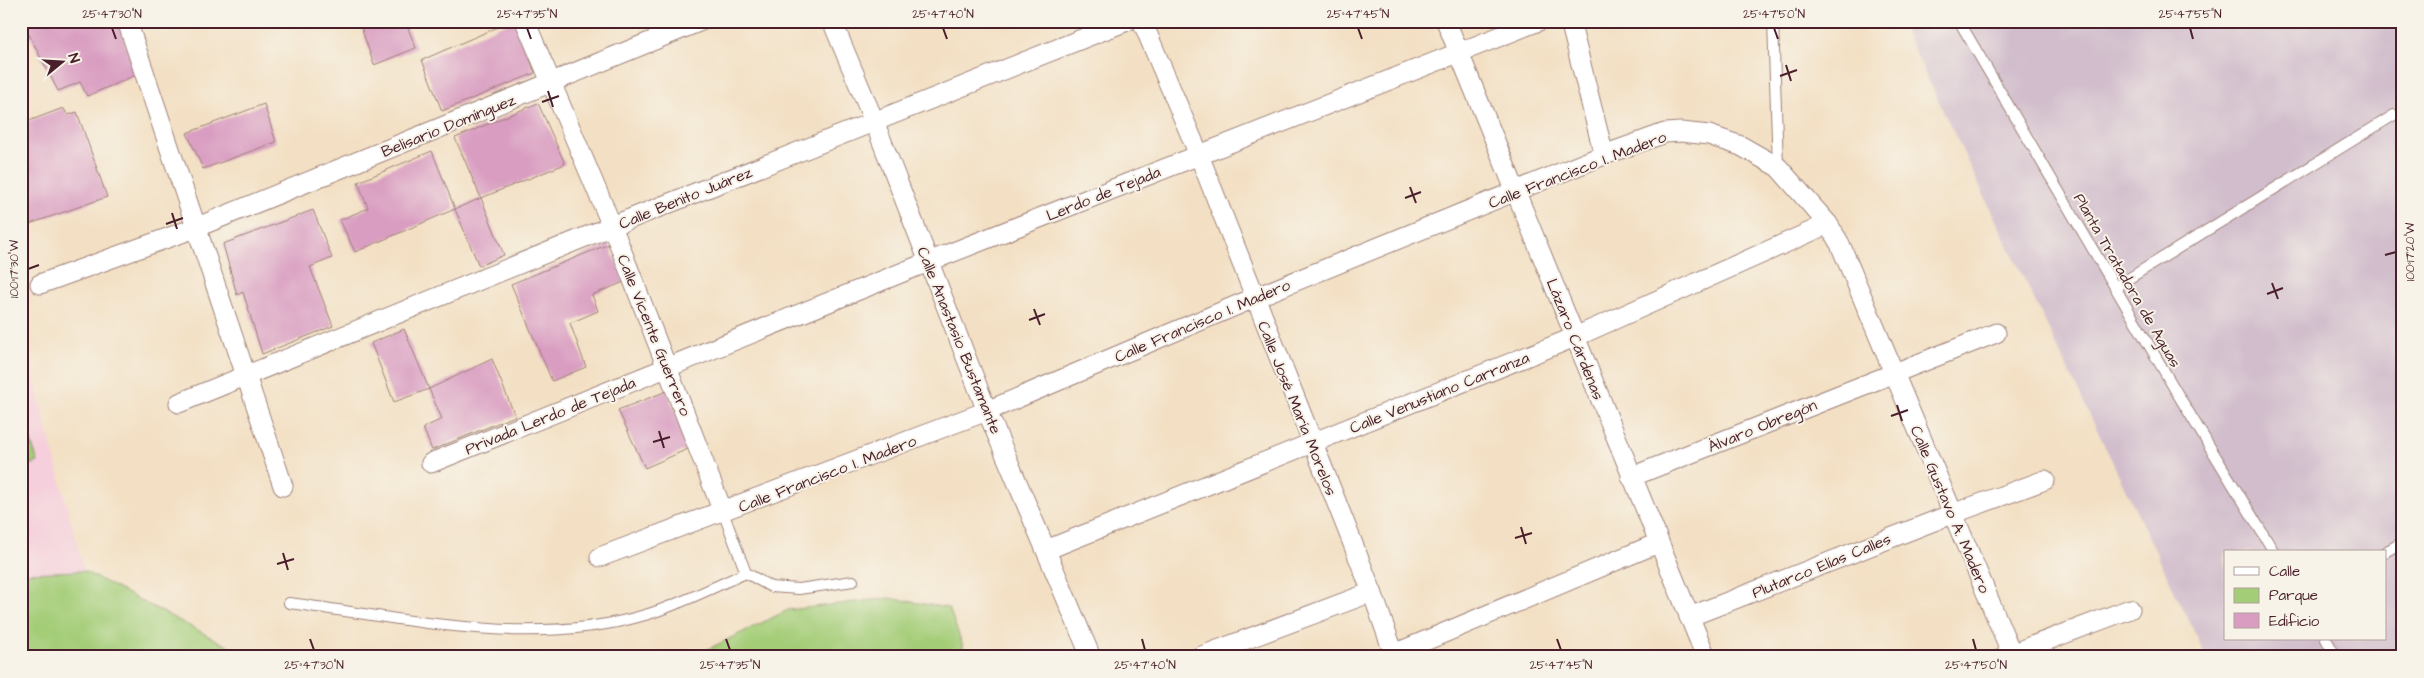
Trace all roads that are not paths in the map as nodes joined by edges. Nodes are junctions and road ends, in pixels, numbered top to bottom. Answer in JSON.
{"nodes":[{"id":1,"x":127,"y":21,"type":"edge"},
{"id":2,"x":525,"y":21,"type":"edge"},
{"id":3,"x":701,"y":21,"type":"edge"},
{"id":4,"x":832,"y":21,"type":"edge"},
{"id":5,"x":1127,"y":21,"type":"edge"},
{"id":6,"x":1142,"y":21,"type":"edge"},
{"id":7,"x":1446,"y":21,"type":"edge"},
{"id":8,"x":1540,"y":21,"type":"edge"},
{"id":9,"x":1570,"y":21,"type":"edge"},
{"id":10,"x":1773,"y":21,"type":"edge"},
{"id":11,"x":1959,"y":21,"type":"edge"},
{"id":12,"x":1458,"y":54,"type":"junction"},
{"id":13,"x":551,"y":82,"type":"junction"},
{"id":14,"x":2394,"y":115,"type":"dead end"},
{"id":15,"x":874,"y":121,"type":"junction"},
{"id":16,"x":1681,"y":132,"type":"joint"},
{"id":17,"x":1604,"y":155,"type":"junction"},
{"id":18,"x":1199,"y":156,"type":"junction"},
{"id":19,"x":1778,"y":167,"type":"junction"},
{"id":20,"x":1516,"y":191,"type":"junction"},
{"id":21,"x":1828,"y":224,"type":"junction"},
{"id":22,"x":612,"y":226,"type":"junction"},
{"id":23,"x":195,"y":228,"type":"junction"},
{"id":24,"x":928,"y":262,"type":"junction"},
{"id":25,"x":40,"y":284,"type":"dead end"},
{"id":26,"x":2115,"y":287,"type":"junction"},
{"id":27,"x":1254,"y":298,"type":"junction"},
{"id":28,"x":1996,"y":333,"type":"dead end"},
{"id":29,"x":1575,"y":337,"type":"junction"},
{"id":30,"x":668,"y":367,"type":"junction"},
{"id":31,"x":1894,"y":372,"type":"junction"},
{"id":32,"x":245,"y":376,"type":"junction"},
{"id":33,"x":180,"y":403,"type":"dead end"},
{"id":34,"x":987,"y":411,"type":"junction"},
{"id":35,"x":1312,"y":444,"type":"junction"},
{"id":36,"x":431,"y":463,"type":"dead end"},
{"id":37,"x":1631,"y":477,"type":"junction"},
{"id":38,"x":2045,"y":480,"type":"dead end"},
{"id":39,"x":283,"y":486,"type":"dead end"},
{"id":40,"x":723,"y":512,"type":"junction"},
{"id":41,"x":1952,"y":514,"type":"junction"},
{"id":42,"x":2403,"y":542,"type":"edge"},
{"id":43,"x":1658,"y":543,"type":"junction"},
{"id":44,"x":1046,"y":550,"type":"junction"},
{"id":45,"x":2273,"y":550,"type":"edge"},
{"id":46,"x":2386,"y":551,"type":"edge"},
{"id":47,"x":600,"y":558,"type":"dead end"},
{"id":48,"x":746,"y":573,"type":"junction"},
{"id":49,"x":853,"y":581,"type":"dead end"},
{"id":50,"x":1372,"y":592,"type":"junction"},
{"id":51,"x":288,"y":603,"type":"dead end"},
{"id":52,"x":2130,"y":610,"type":"dead end"},
{"id":53,"x":1689,"y":617,"type":"junction"},
{"id":54,"x":2327,"y":640,"type":"edge"},
{"id":55,"x":1395,"y":655,"type":"edge"},
{"id":56,"x":2009,"y":656,"type":"edge"},
{"id":57,"x":1091,"y":657,"type":"edge"},
{"id":58,"x":1200,"y":657,"type":"edge"},
{"id":59,"x":1706,"y":657,"type":"edge"},
{"id":60,"x":2336,"y":657,"type":"edge"}],
"edges":[{"from":1,"to":23,"type":"street"},
{"from":2,"to":13,"type":"street","name":"Calle Vicente Guerrero"},
{"from":3,"to":13,"type":"street","name":"Belisario Domínguez"},
{"from":4,"to":15,"type":"street","name":"Calle Anastasio Bustamante"},
{"from":5,"to":15,"type":"street","name":"Calle Benito Juárez"},
{"from":6,"to":18,"type":"street","name":"Calle José María Morelos"},
{"from":7,"to":12,"type":"street","name":"Lázaro Cárdenas"},
{"from":8,"to":12,"type":"street","name":"Lerdo de Tejada"},
{"from":9,"to":17,"type":"street"},
{"from":10,"to":19,"type":"lane"},
{"from":11,"to":26,"type":"lane","name":"Planta Tratadora de Aguas"},
{"from":12,"to":18,"type":"street","name":"Lerdo de Tejada"},
{"from":12,"to":20,"type":"street","name":"Lázaro Cárdenas"},
{"from":13,"to":22,"type":"street","name":"Calle Vicente Guerrero"},
{"from":13,"to":23,"type":"street","name":"Belisario Domínguez"},
{"from":14,"to":26,"type":"lane"},
{"from":15,"to":22,"type":"street","name":"Calle Benito Juárez"},
{"from":15,"to":24,"type":"street","name":"Calle Anastasio Bustamante"},
{"from":16,"to":17,"type":"street","name":"Calle Francisco I. Madero"},
{"from":16,"to":19,"type":"street","name":"Calle Gustavo A. Madero"},
{"from":17,"to":20,"type":"street","name":"Calle Francisco I. Madero"},
{"from":18,"to":24,"type":"street","name":"Lerdo de Tejada"},
{"from":18,"to":27,"type":"street","name":"Calle José María Morelos"},
{"from":19,"to":21,"type":"street","name":"Calle Gustavo A. Madero"},
{"from":20,"to":27,"type":"street","name":"Calle Francisco I. Madero"},
{"from":20,"to":29,"type":"street","name":"Lázaro Cárdenas"},
{"from":21,"to":29,"type":"street","name":"Calle Venustiano Carranza"},
{"from":21,"to":31,"type":"street","name":"Calle Gustavo A. Madero"},
{"from":22,"to":30,"type":"street","name":"Calle Vicente Guerrero"},
{"from":22,"to":32,"type":"street","name":"Calle Benito Juárez"},
{"from":23,"to":25,"type":"street","name":"Belisario Domínguez"},
{"from":23,"to":32,"type":"street"},
{"from":24,"to":30,"type":"street","name":"Lerdo de Tejada"},
{"from":24,"to":34,"type":"street","name":"Calle Anastasio Bustamante"},
{"from":26,"to":45,"type":"lane","name":"Planta Tratadora de Aguas"},
{"from":27,"to":34,"type":"street","name":"Calle Francisco I. Madero"},
{"from":27,"to":35,"type":"street","name":"Calle José María Morelos"},
{"from":28,"to":31,"type":"street","name":"Álvaro Obregón"},
{"from":29,"to":35,"type":"street","name":"Calle Venustiano Carranza"},
{"from":29,"to":37,"type":"street","name":"Lázaro Cárdenas"},
{"from":30,"to":36,"type":"street","name":"Privada Lerdo de Tejada"},
{"from":30,"to":40,"type":"street","name":"Calle Vicente Guerrero"},
{"from":31,"to":37,"type":"street","name":"Álvaro Obregón"},
{"from":31,"to":41,"type":"street","name":"Calle Gustavo A. Madero"},
{"from":32,"to":33,"type":"street","name":"Calle Benito Juárez"},
{"from":32,"to":39,"type":"street"},
{"from":34,"to":40,"type":"street","name":"Calle Francisco I. Madero"},
{"from":34,"to":44,"type":"street","name":"Calle Anastasio Bustamante"},
{"from":35,"to":44,"type":"street","name":"Calle Venustiano Carranza"},
{"from":35,"to":50,"type":"street","name":"Calle José María Morelos"},
{"from":37,"to":43,"type":"street","name":"Lázaro Cárdenas"},
{"from":38,"to":41,"type":"street","name":"Plutarco Elías Calles"},
{"from":40,"to":47,"type":"street","name":"Calle Francisco I. Madero"},
{"from":40,"to":48,"type":"lane"},
{"from":41,"to":53,"type":"street","name":"Plutarco Elías Calles"},
{"from":41,"to":56,"type":"street","name":"Calle Gustavo A. Madero"},
{"from":42,"to":46,"type":"lane"},
{"from":43,"to":53,"type":"street","name":"Lázaro Cárdenas"},
{"from":43,"to":55,"type":"street"},
{"from":44,"to":57,"type":"street","name":"Calle Anastasio Bustamante"},
{"from":48,"to":49,"type":"lane"},
{"from":48,"to":51,"type":"lane"},
{"from":50,"to":55,"type":"street","name":"Calle José María Morelos"},
{"from":50,"to":58,"type":"street"},
{"from":52,"to":56,"type":"street"},
{"from":53,"to":59,"type":"street","name":"Lázaro Cárdenas"},
{"from":54,"to":60,"type":"lane"}]}
